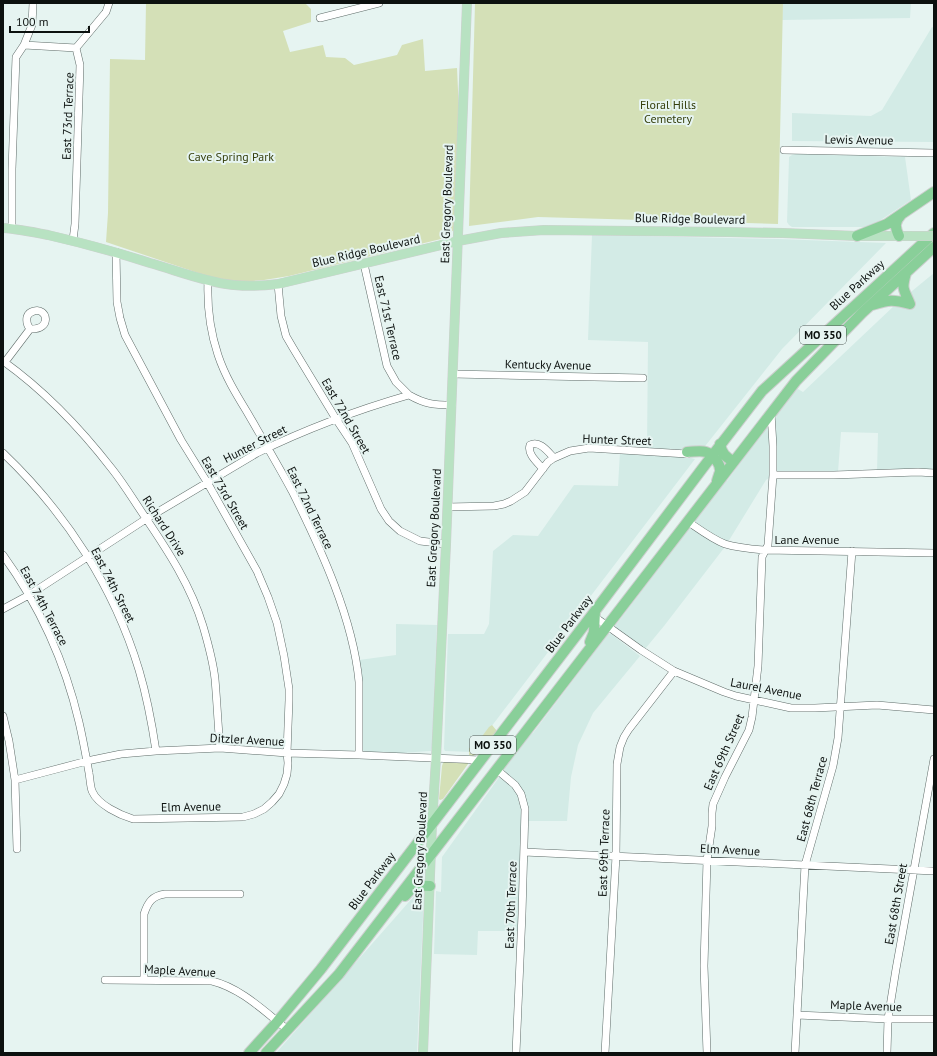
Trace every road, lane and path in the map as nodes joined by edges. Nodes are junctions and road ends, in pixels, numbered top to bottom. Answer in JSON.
{"nodes":[{"id":1,"x":33,"y":3,"type":"edge"},
{"id":2,"x":109,"y":3,"type":"edge"},
{"id":3,"x":379,"y":3,"type":"edge"},
{"id":4,"x":467,"y":3,"type":"edge"},
{"id":5,"x":320,"y":18,"type":"dead end"},
{"id":6,"x":24,"y":45,"type":"junction"},
{"id":7,"x":76,"y":48,"type":"junction"},
{"id":8,"x":784,"y":150,"type":"dead end"},
{"id":9,"x":934,"y":153,"type":"edge"},
{"id":10,"x":934,"y":192,"type":"edge"},
{"id":11,"x":904,"y":212,"type":"junction"},
{"id":12,"x":8,"y":228,"type":"edge"},
{"id":13,"x":934,"y":233,"type":"edge"},
{"id":14,"x":857,"y":236,"type":"junction"},
{"id":15,"x":899,"y":236,"type":"junction"},
{"id":16,"x":934,"y":236,"type":"edge"},
{"id":17,"x":72,"y":240,"type":"junction"},
{"id":18,"x":458,"y":241,"type":"junction"},
{"id":19,"x":934,"y":247,"type":"edge"},
{"id":20,"x":116,"y":252,"type":"junction"},
{"id":21,"x":364,"y":264,"type":"junction"},
{"id":22,"x":906,"y":272,"type":"junction"},
{"id":23,"x":208,"y":281,"type":"junction"},
{"id":24,"x":278,"y":284,"type":"junction"},
{"id":25,"x":870,"y":305,"type":"junction"},
{"id":26,"x":30,"y":329,"type":"dead end"},
{"id":27,"x":4,"y":362,"type":"edge"},
{"id":28,"x":453,"y":374,"type":"junction"},
{"id":29,"x":643,"y":378,"type":"dead end"},
{"id":30,"x":409,"y":395,"type":"junction"},
{"id":31,"x":452,"y":405,"type":"junction"},
{"id":32,"x":771,"y":413,"type":"junction"},
{"id":33,"x":336,"y":419,"type":"junction"},
{"id":34,"x":720,"y":444,"type":"junction"},
{"id":35,"x":268,"y":448,"type":"junction"},
{"id":36,"x":687,"y":453,"type":"junction"},
{"id":37,"x":3,"y":454,"type":"edge"},
{"id":38,"x":712,"y":455,"type":"junction"},
{"id":39,"x":554,"y":458,"type":"junction"},
{"id":40,"x":733,"y":461,"type":"junction"},
{"id":41,"x":705,"y":465,"type":"junction"},
{"id":42,"x":543,"y":469,"type":"junction"},
{"id":43,"x":934,"y":473,"type":"edge"},
{"id":44,"x":773,"y":475,"type":"junction"},
{"id":45,"x":208,"y":482,"type":"junction"},
{"id":46,"x":716,"y":484,"type":"junction"},
{"id":47,"x":447,"y":508,"type":"junction"},
{"id":48,"x":146,"y":519,"type":"junction"},
{"id":49,"x":687,"y":521,"type":"junction"},
{"id":50,"x":446,"y":544,"type":"junction"},
{"id":51,"x":765,"y":550,"type":"junction"},
{"id":52,"x":852,"y":551,"type":"junction"},
{"id":53,"x":934,"y":553,"type":"edge"},
{"id":54,"x":3,"y":555,"type":"edge"},
{"id":55,"x":88,"y":557,"type":"junction"},
{"id":56,"x":29,"y":595,"type":"junction"},
{"id":57,"x":3,"y":609,"type":"edge"},
{"id":58,"x":594,"y":614,"type":"junction"},
{"id":59,"x":607,"y":625,"type":"junction"},
{"id":60,"x":587,"y":652,"type":"junction"},
{"id":61,"x":674,"y":671,"type":"junction"},
{"id":62,"x":755,"y":700,"type":"junction"},
{"id":63,"x":840,"y":707,"type":"junction"},
{"id":64,"x":934,"y":710,"type":"edge"},
{"id":65,"x":3,"y":716,"type":"edge"},
{"id":66,"x":220,"y":748,"type":"junction"},
{"id":67,"x":156,"y":751,"type":"junction"},
{"id":68,"x":287,"y":753,"type":"junction"},
{"id":69,"x":359,"y":755,"type":"junction"},
{"id":70,"x":436,"y":759,"type":"junction"},
{"id":71,"x":934,"y":759,"type":"edge"},
{"id":72,"x":481,"y":760,"type":"junction"},
{"id":73,"x":86,"y":761,"type":"junction"},
{"id":74,"x":496,"y":769,"type":"junction"},
{"id":75,"x":15,"y":780,"type":"junction"},
{"id":76,"x":432,"y":824,"type":"junction"},
{"id":77,"x":16,"y":849,"type":"dead end"},
{"id":78,"x":524,"y":852,"type":"junction"},
{"id":79,"x":431,"y":854,"type":"junction"},
{"id":80,"x":616,"y":856,"type":"junction"},
{"id":81,"x":707,"y":860,"type":"junction"},
{"id":82,"x":805,"y":865,"type":"junction"},
{"id":83,"x":914,"y":871,"type":"junction"},
{"id":84,"x":934,"y":871,"type":"edge"},
{"id":85,"x":430,"y":886,"type":"junction"},
{"id":86,"x":240,"y":894,"type":"dead end"},
{"id":87,"x":378,"y":923,"type":"junction"},
{"id":88,"x":105,"y":980,"type":"dead end"},
{"id":89,"x":144,"y":980,"type":"junction"},
{"id":90,"x":797,"y":1015,"type":"junction"},
{"id":91,"x":888,"y":1019,"type":"junction"},
{"id":92,"x":934,"y":1019,"type":"edge"},
{"id":93,"x":277,"y":1022,"type":"junction"},
{"id":94,"x":288,"y":1030,"type":"junction"},
{"id":95,"x":249,"y":1053,"type":"edge"},
{"id":96,"x":266,"y":1053,"type":"edge"},
{"id":97,"x":423,"y":1053,"type":"edge"},
{"id":98,"x":516,"y":1053,"type":"edge"},
{"id":99,"x":605,"y":1053,"type":"edge"},
{"id":100,"x":707,"y":1053,"type":"edge"},
{"id":101,"x":795,"y":1053,"type":"edge"},
{"id":102,"x":887,"y":1053,"type":"edge"}],
"edges":[{"from":1,"to":6,"type":"street"},
{"from":2,"to":7,"type":"street"},
{"from":3,"to":5,"type":"street"},
{"from":4,"to":18,"type":"main road","name":"East Gregory Boulevard"},
{"from":6,"to":7,"type":"street"},
{"from":6,"to":12,"type":"street"},
{"from":7,"to":17,"type":"street","name":"East 73rd Terrace"},
{"from":8,"to":9,"type":"street","name":"Lewis Avenue"},
{"from":10,"to":11,"type":"highway"},
{"from":11,"to":14,"type":"highway"},
{"from":11,"to":15,"type":"highway"},
{"from":12,"to":17,"type":"main road","name":"Blue Ridge Boulevard"},
{"from":13,"to":34,"type":"highway","name":"Blue Parkway","number":"MO 350"},
{"from":14,"to":15,"type":"main road","name":"Blue Ridge Boulevard"},
{"from":14,"to":18,"type":"main road","name":"Blue Ridge Boulevard"},
{"from":15,"to":16,"type":"main road","name":"Blue Ridge Boulevard","bridge":true},
{"from":17,"to":20,"type":"main road","name":"Blue Ridge Boulevard"},
{"from":18,"to":21,"type":"main road","name":"Blue Ridge Boulevard"},
{"from":18,"to":28,"type":"main road","name":"East Gregory Boulevard"},
{"from":19,"to":22,"type":"highway","name":"Blue Parkway","number":"MO 350"},
{"from":20,"to":23,"type":"main road","name":"Blue Ridge Boulevard"},
{"from":20,"to":45,"type":"street","name":"East 73rd Street"},
{"from":21,"to":24,"type":"main road","name":"Blue Ridge Boulevard"},
{"from":21,"to":30,"type":"street","name":"East 71st Terrace"},
{"from":22,"to":25,"type":"highway","name":"Blue Parkway","number":"MO 350"},
{"from":22,"to":25,"type":"highway"},
{"from":23,"to":24,"type":"main road","name":"Blue Ridge Boulevard"},
{"from":23,"to":35,"type":"street","name":"East 72nd Terrace"},
{"from":24,"to":33,"type":"street","name":"East 72nd Street"},
{"from":25,"to":32,"type":"highway","name":"Blue Parkway","number":"MO 350"},
{"from":26,"to":27,"type":"street"},
{"from":27,"to":48,"type":"street","name":"Richard Drive"},
{"from":28,"to":29,"type":"street","name":"Kentucky Avenue"},
{"from":28,"to":31,"type":"main road","name":"East Gregory Boulevard"},
{"from":30,"to":31,"type":"street"},
{"from":30,"to":33,"type":"street","name":"Hunter Street"},
{"from":31,"to":47,"type":"main road","name":"East Gregory Boulevard"},
{"from":32,"to":40,"type":"highway","name":"Blue Parkway","number":"MO 350"},
{"from":32,"to":44,"type":"street","name":"East 69th Street"},
{"from":33,"to":35,"type":"street","name":"Hunter Street"},
{"from":33,"to":50,"type":"street","name":"East 72nd Street"},
{"from":34,"to":38,"type":"highway","name":"Blue Parkway","number":"MO 350"},
{"from":34,"to":40,"type":"highway"},
{"from":35,"to":45,"type":"street","name":"Hunter Street"},
{"from":35,"to":69,"type":"street","name":"East 72nd Terrace"},
{"from":36,"to":38,"type":"highway"},
{"from":36,"to":39,"type":"street","name":"Hunter Street"},
{"from":36,"to":41,"type":"highway"},
{"from":37,"to":55,"type":"street","name":"East 74th Street"},
{"from":38,"to":41,"type":"highway","name":"Blue Parkway","number":"MO 350"},
{"from":38,"to":46,"type":"highway"},
{"from":39,"to":42,"type":"street","name":"Hunter Street"},
{"from":39,"to":42,"type":"street"},
{"from":40,"to":46,"type":"highway","name":"Blue Parkway","number":"MO 350"},
{"from":41,"to":58,"type":"highway","name":"Blue Parkway","number":"MO 350"},
{"from":42,"to":47,"type":"street","name":"Hunter Street"},
{"from":43,"to":44,"type":"street"},
{"from":44,"to":51,"type":"street","name":"East 69th Street"},
{"from":45,"to":48,"type":"street","name":"Hunter Street"},
{"from":45,"to":68,"type":"street","name":"East 73rd Street"},
{"from":46,"to":49,"type":"highway","name":"Blue Parkway","number":"MO 350"},
{"from":47,"to":50,"type":"main road","name":"East Gregory Boulevard"},
{"from":48,"to":55,"type":"street","name":"Hunter Street"},
{"from":48,"to":66,"type":"street","name":"Richard Drive"},
{"from":49,"to":51,"type":"street","name":"Lane Avenue"},
{"from":49,"to":59,"type":"highway","name":"Blue Parkway","number":"MO 350"},
{"from":50,"to":70,"type":"main road","name":"East Gregory Boulevard"},
{"from":51,"to":52,"type":"street","name":"Lane Avenue"},
{"from":51,"to":62,"type":"street","name":"East 69th Street"},
{"from":52,"to":53,"type":"street","name":"Lane Avenue"},
{"from":52,"to":63,"type":"street","name":"East 68th Terrace"},
{"from":54,"to":56,"type":"street","name":"East 74th Terrace"},
{"from":55,"to":56,"type":"street","name":"Hunter Street"},
{"from":55,"to":67,"type":"street","name":"East 74th Street"},
{"from":56,"to":57,"type":"street","name":"Hunter Street"},
{"from":56,"to":73,"type":"street","name":"East 74th Terrace"},
{"from":58,"to":59,"type":"street","name":"Laurel Avenue"},
{"from":58,"to":60,"type":"highway"},
{"from":58,"to":72,"type":"highway","name":"Blue Parkway","number":"MO 350"},
{"from":59,"to":60,"type":"highway","name":"Blue Parkway","number":"MO 350"},
{"from":59,"to":61,"type":"street","name":"Laurel Avenue"},
{"from":60,"to":74,"type":"highway","name":"Blue Parkway","number":"MO 350"},
{"from":61,"to":62,"type":"street","name":"Laurel Avenue"},
{"from":61,"to":80,"type":"street","name":"East 69th Terrace"},
{"from":62,"to":63,"type":"street","name":"Laurel Avenue"},
{"from":62,"to":81,"type":"street","name":"East 69th Street"},
{"from":63,"to":64,"type":"street","name":"Laurel Avenue"},
{"from":63,"to":82,"type":"street","name":"East 68th Terrace"},
{"from":65,"to":75,"type":"street"},
{"from":66,"to":67,"type":"street","name":"Ditzler Avenue"},
{"from":66,"to":68,"type":"street","name":"Ditzler Avenue"},
{"from":67,"to":73,"type":"street","name":"Ditzler Avenue"},
{"from":68,"to":69,"type":"street","name":"Ditzler Avenue"},
{"from":68,"to":73,"type":"street","name":"Elm Avenue"},
{"from":69,"to":70,"type":"street","name":"Ditzler Avenue"},
{"from":70,"to":72,"type":"street","name":"Ditzler Avenue"},
{"from":70,"to":76,"type":"main road","name":"East Gregory Boulevard"},
{"from":71,"to":83,"type":"street","name":"East 68th Street"},
{"from":72,"to":76,"type":"highway","name":"Blue Parkway","number":"MO 350"},
{"from":73,"to":75,"type":"street","name":"Ditzler Avenue"},
{"from":74,"to":78,"type":"street","name":"East 70th Terrace"},
{"from":74,"to":79,"type":"highway","name":"Blue Parkway","number":"MO 350"},
{"from":75,"to":77,"type":"street"},
{"from":76,"to":79,"type":"main road","name":"East Gregory Boulevard"},
{"from":76,"to":93,"type":"highway","name":"Blue Parkway","number":"MO 350"},
{"from":78,"to":80,"type":"street","name":"Elm Avenue"},
{"from":78,"to":98,"type":"street","name":"East 70th Terrace"},
{"from":79,"to":85,"type":"main road","name":"East Gregory Boulevard"},
{"from":79,"to":87,"type":"highway","name":"Blue Parkway","number":"MO 350"},
{"from":80,"to":81,"type":"street","name":"Elm Avenue"},
{"from":80,"to":99,"type":"street","name":"East 69th Terrace"},
{"from":81,"to":82,"type":"street","name":"Elm Avenue"},
{"from":81,"to":100,"type":"street","name":"East 69th Street"},
{"from":82,"to":83,"type":"street","name":"Elm Avenue"},
{"from":82,"to":90,"type":"street","name":"East 68th Terrace"},
{"from":83,"to":84,"type":"street","name":"Elm Avenue"},
{"from":83,"to":91,"type":"street","name":"East 68th Street"},
{"from":85,"to":87,"type":"highway"},
{"from":85,"to":97,"type":"main road","name":"East Gregory Boulevard"},
{"from":86,"to":89,"type":"street"},
{"from":87,"to":94,"type":"highway","name":"Blue Parkway","number":"MO 350"},
{"from":88,"to":89,"type":"street","name":"Maple Avenue"},
{"from":89,"to":93,"type":"street","name":"Maple Avenue"},
{"from":90,"to":91,"type":"street","name":"Maple Avenue"},
{"from":90,"to":101,"type":"street","name":"East 68th Terrace"},
{"from":91,"to":92,"type":"street","name":"Maple Avenue"},
{"from":91,"to":102,"type":"street","name":"East 68th Street"},
{"from":93,"to":94,"type":"street","name":"Maple Avenue"},
{"from":93,"to":95,"type":"highway","name":"Blue Parkway","number":"MO 350"},
{"from":94,"to":96,"type":"highway","name":"Blue Parkway","number":"MO 350"}]}
